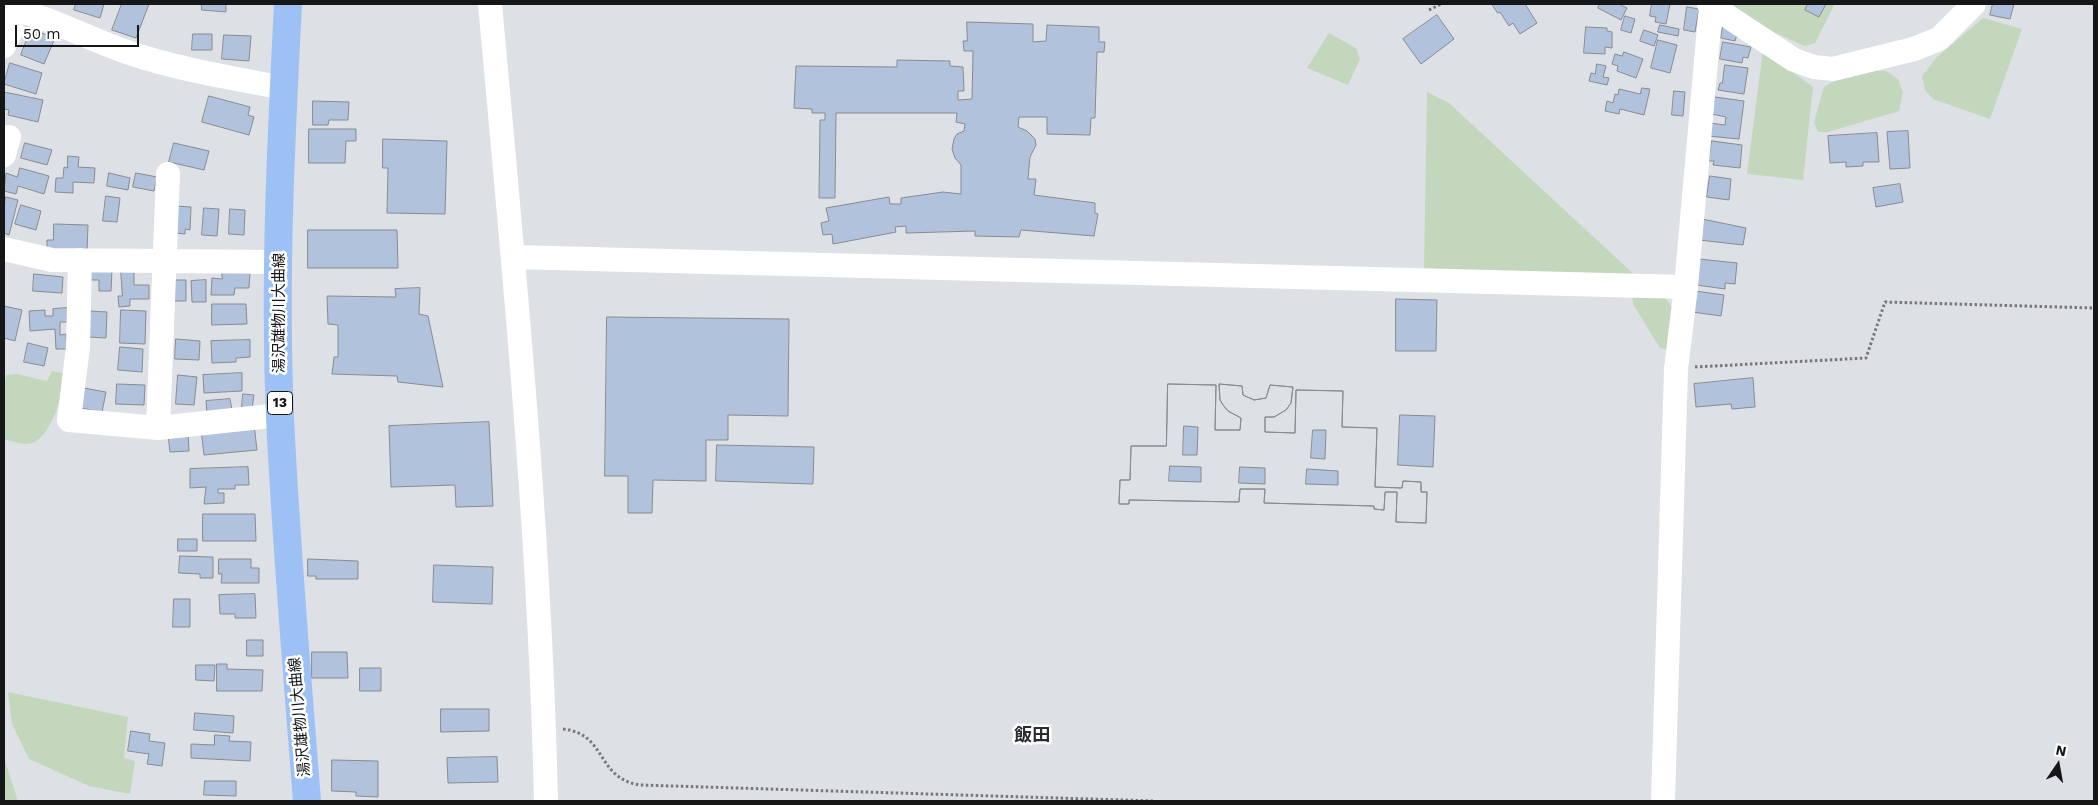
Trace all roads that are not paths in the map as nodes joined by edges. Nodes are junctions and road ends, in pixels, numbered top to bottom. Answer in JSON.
{"nodes":[{"id":1,"x":288,"y":4,"type":"edge"},
{"id":2,"x":490,"y":4,"type":"edge"},
{"id":3,"x":1710,"y":4,"type":"edge"},
{"id":4,"x":1974,"y":4,"type":"edge"},
{"id":5,"x":11,"y":7,"type":"edge"},
{"id":6,"x":4,"y":46,"type":"edge"},
{"id":7,"x":284,"y":88,"type":"junction"},
{"id":8,"x":168,"y":174,"type":"dead end"},
{"id":9,"x":4,"y":253,"type":"edge"},
{"id":10,"x":512,"y":258,"type":"junction"},
{"id":11,"x":80,"y":260,"type":"junction"},
{"id":12,"x":166,"y":261,"type":"junction"},
{"id":13,"x":279,"y":262,"type":"junction"},
{"id":14,"x":1686,"y":287,"type":"junction"},
{"id":15,"x":280,"y":415,"type":"junction"},
{"id":16,"x":158,"y":428,"type":"junction"},
{"id":17,"x":307,"y":801,"type":"edge"},
{"id":18,"x":546,"y":801,"type":"edge"},
{"id":19,"x":1663,"y":801,"type":"edge"}],
"edges":[{"from":1,"to":7,"type":"main road","name":"湯沢雄物川大曲線","number":"13"},
{"from":2,"to":10,"type":"street"},
{"from":3,"to":4,"type":"street"},
{"from":3,"to":14,"type":"street"},
{"from":5,"to":6,"type":"street"},
{"from":5,"to":7,"type":"street"},
{"from":7,"to":13,"type":"main road","name":"湯沢雄物川大曲線","number":"13"},
{"from":8,"to":12,"type":"street"},
{"from":9,"to":11,"type":"street"},
{"from":10,"to":14,"type":"street"},
{"from":10,"to":18,"type":"street"},
{"from":11,"to":12,"type":"street"},
{"from":11,"to":16,"type":"street"},
{"from":12,"to":13,"type":"street"},
{"from":12,"to":16,"type":"street"},
{"from":13,"to":15,"type":"main road","name":"湯沢雄物川大曲線","number":"13"},
{"from":14,"to":19,"type":"street"},
{"from":15,"to":16,"type":"street"},
{"from":15,"to":17,"type":"main road","name":"湯沢雄物川大曲線","number":"13"}]}
